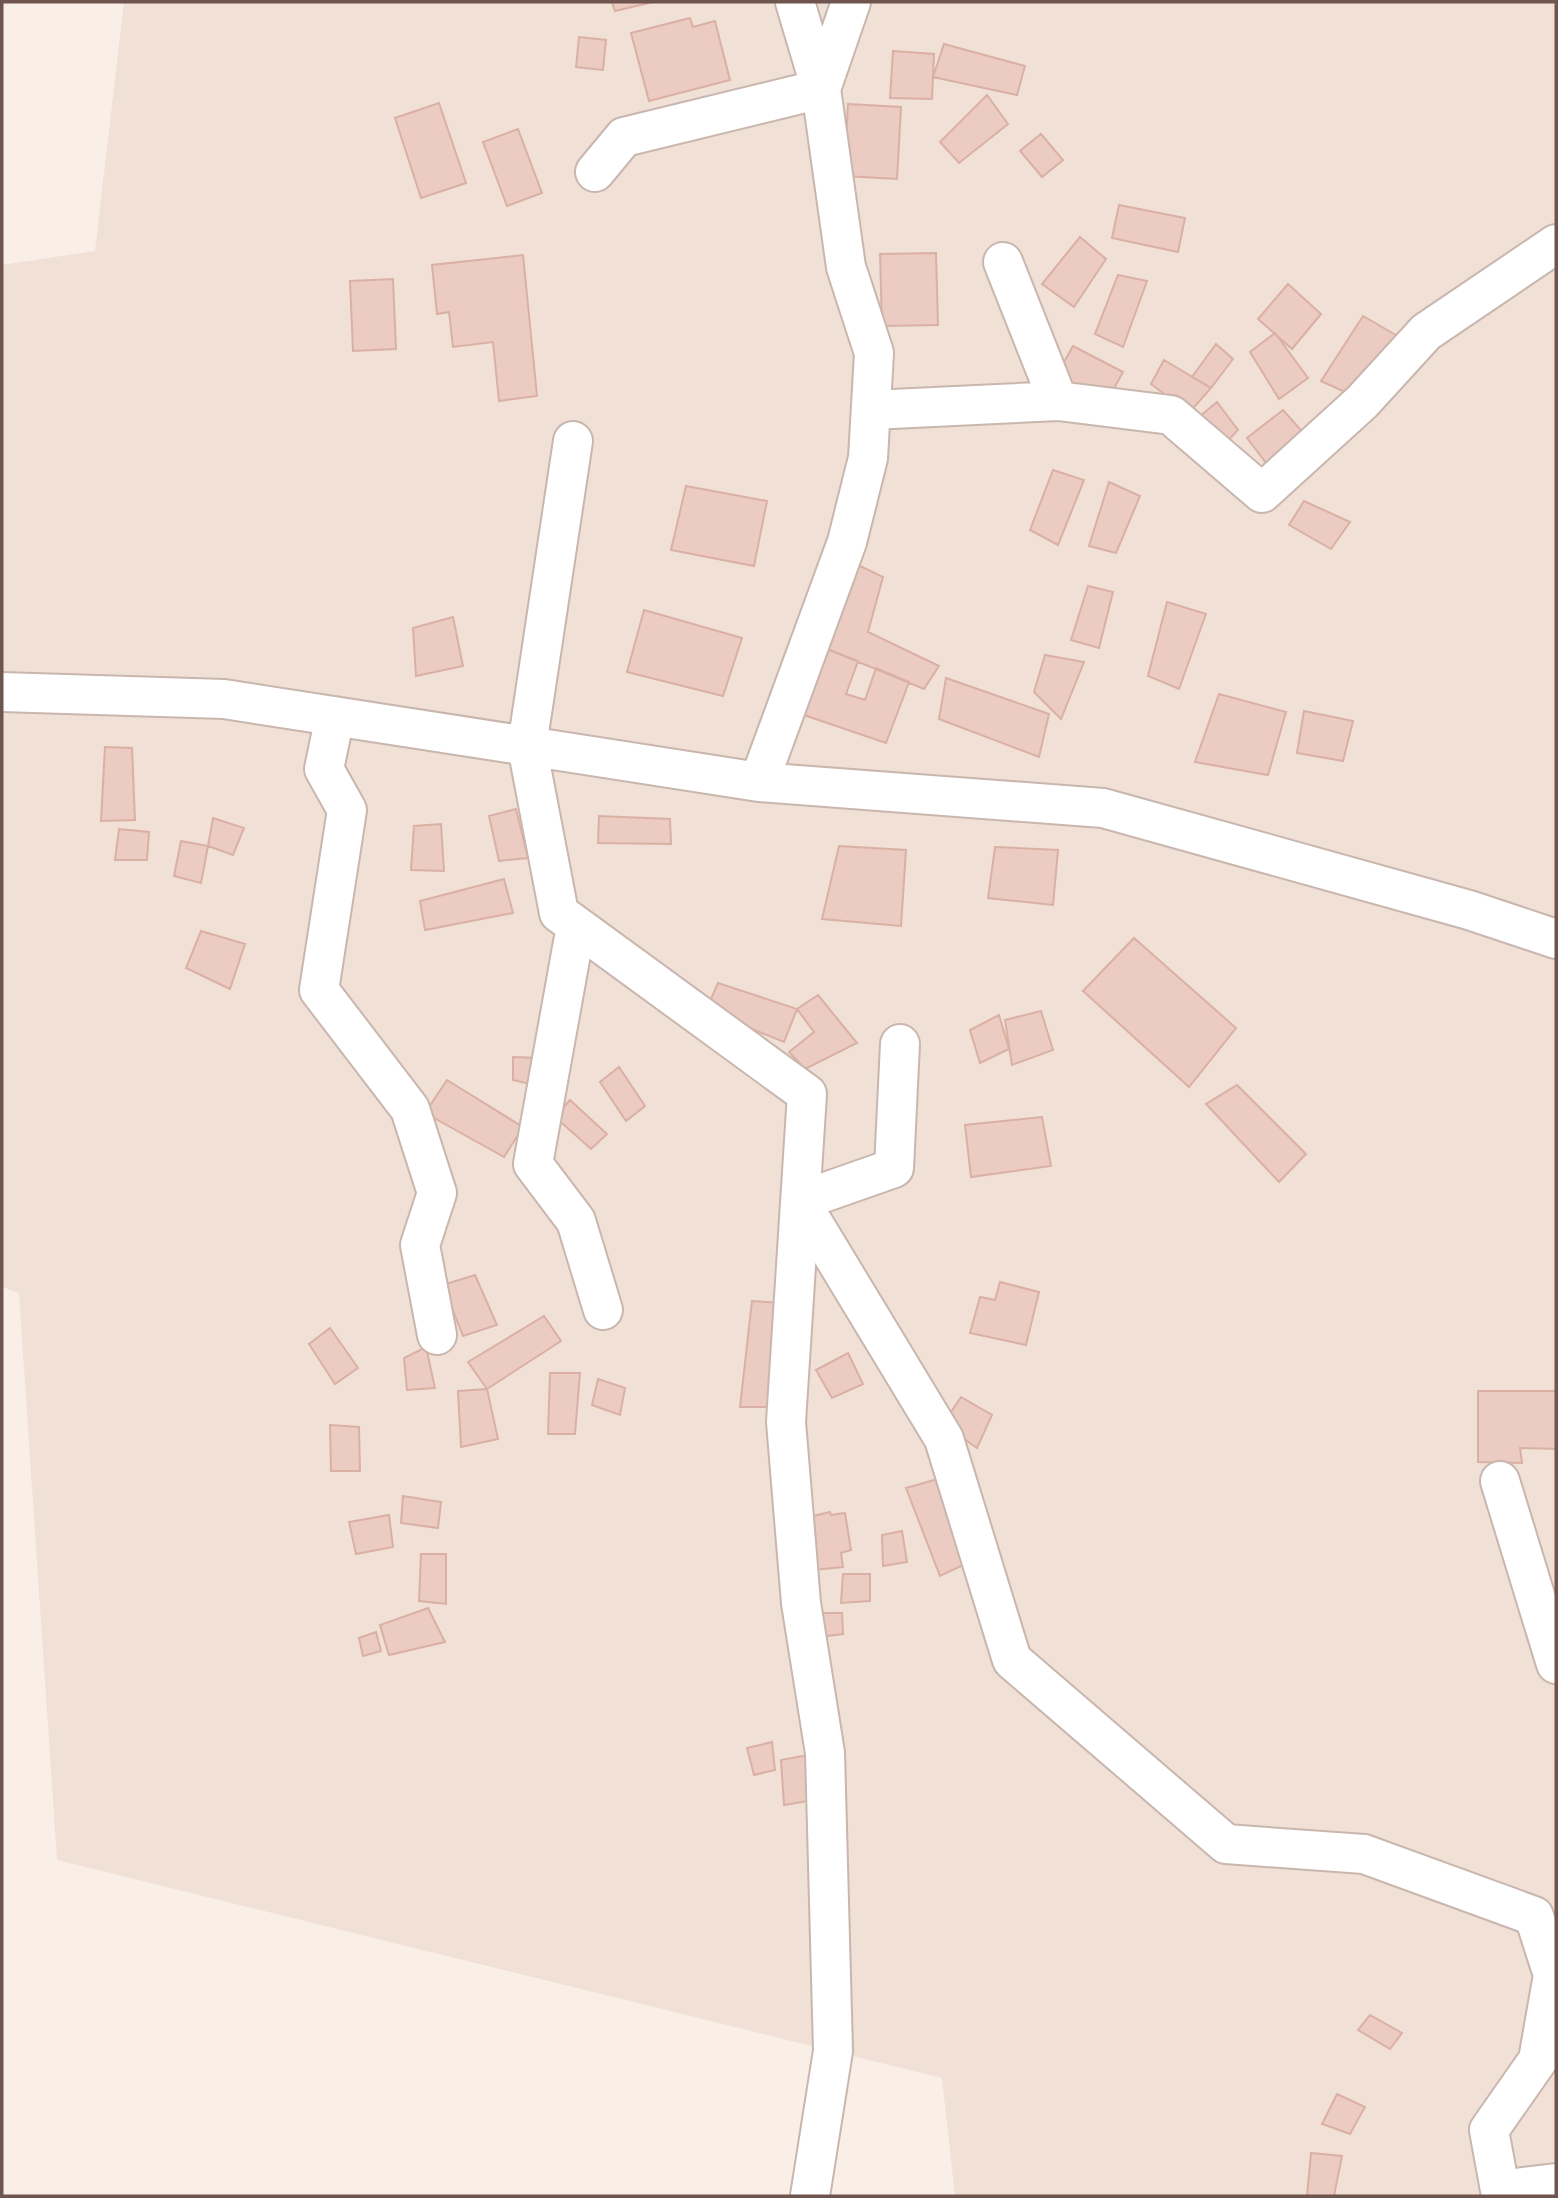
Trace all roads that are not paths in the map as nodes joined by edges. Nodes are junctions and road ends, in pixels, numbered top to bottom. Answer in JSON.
{"nodes":[{"id":1,"x":795,"y":2,"type":"edge"},
{"id":2,"x":851,"y":2,"type":"edge"},
{"id":3,"x":821,"y":89,"type":"junction"},
{"id":4,"x":595,"y":172,"type":"dead end"},
{"id":5,"x":1556,"y":244,"type":"edge"},
{"id":6,"x":1003,"y":262,"type":"dead end"},
{"id":7,"x":1058,"y":401,"type":"junction"},
{"id":8,"x":871,"y":410,"type":"junction"},
{"id":9,"x":573,"y":441,"type":"dead end"},
{"id":10,"x":2,"y":692,"type":"edge"},
{"id":11,"x":335,"y":716,"type":"junction"},
{"id":12,"x":527,"y":746,"type":"junction"},
{"id":13,"x":759,"y":782,"type":"junction"},
{"id":14,"x":576,"y":926,"type":"junction"},
{"id":15,"x":1556,"y":939,"type":"edge"},
{"id":16,"x":900,"y":1044,"type":"dead end"},
{"id":17,"x":800,"y":1201,"type":"junction"},
{"id":18,"x":603,"y":1310,"type":"dead end"},
{"id":19,"x":437,"y":1335,"type":"dead end"},
{"id":20,"x":1500,"y":1481,"type":"dead end"},
{"id":21,"x":1556,"y":1664,"type":"edge"},
{"id":22,"x":1551,"y":1938,"type":"edge"},
{"id":23,"x":1547,"y":2053,"type":"edge"},
{"id":24,"x":1556,"y":2183,"type":"edge"},
{"id":25,"x":810,"y":2196,"type":"edge"}],
"edges":[{"from":1,"to":3,"type":"street"},
{"from":2,"to":3,"type":"street"},
{"from":3,"to":4,"type":"street"},
{"from":3,"to":8,"type":"street"},
{"from":5,"to":7,"type":"street"},
{"from":6,"to":7,"type":"street"},
{"from":7,"to":8,"type":"street"},
{"from":8,"to":13,"type":"street"},
{"from":9,"to":12,"type":"street"},
{"from":10,"to":11,"type":"street"},
{"from":11,"to":12,"type":"street"},
{"from":11,"to":19,"type":"street"},
{"from":12,"to":13,"type":"street"},
{"from":12,"to":14,"type":"street"},
{"from":13,"to":15,"type":"street"},
{"from":14,"to":17,"type":"street"},
{"from":14,"to":18,"type":"street"},
{"from":16,"to":17,"type":"street"},
{"from":17,"to":22,"type":"street"},
{"from":17,"to":25,"type":"street"},
{"from":20,"to":21,"type":"street"},
{"from":22,"to":23,"type":"street"},
{"from":23,"to":24,"type":"street"}]}
